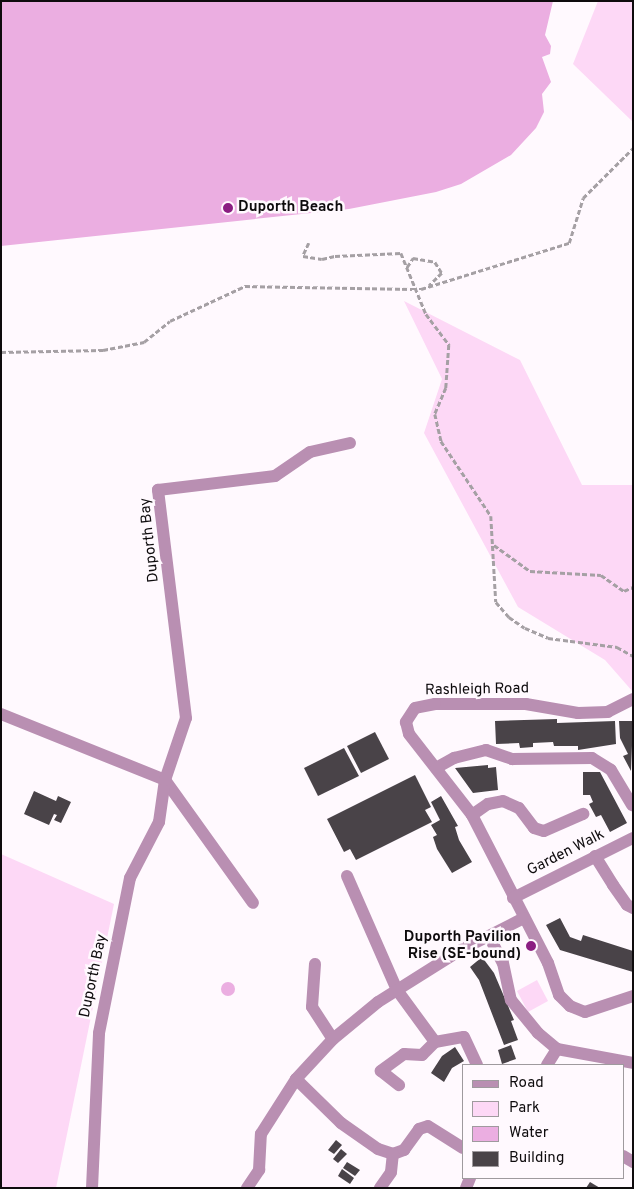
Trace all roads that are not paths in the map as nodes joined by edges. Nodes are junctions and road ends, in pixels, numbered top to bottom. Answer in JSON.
{"nodes":[{"id":1,"x":350,"y":442,"type":"dead end"},
{"id":2,"x":633,"y":699,"type":"edge"},
{"id":3,"x":1,"y":714,"type":"edge"},
{"id":4,"x":436,"y":768,"type":"junction"},
{"id":5,"x":165,"y":780,"type":"junction"},
{"id":6,"x":632,"y":805,"type":"edge"},
{"id":7,"x":472,"y":814,"type":"junction"},
{"id":8,"x":583,"y":814,"type":"dead end"},
{"id":9,"x":633,"y":838,"type":"edge"},
{"id":10,"x":595,"y":856,"type":"junction"},
{"id":11,"x":347,"y":876,"type":"dead end"},
{"id":12,"x":513,"y":898,"type":"junction"},
{"id":13,"x":253,"y":903,"type":"dead end"},
{"id":14,"x":633,"y":908,"type":"edge"},
{"id":15,"x":524,"y":918,"type":"junction"},
{"id":16,"x":489,"y":936,"type":"junction"},
{"id":17,"x":315,"y":964,"type":"dead end"},
{"id":18,"x":397,"y":990,"type":"junction"},
{"id":19,"x":633,"y":996,"type":"edge"},
{"id":20,"x":333,"y":1039,"type":"junction"},
{"id":21,"x":434,"y":1042,"type":"junction"},
{"id":22,"x":557,"y":1050,"type":"junction"},
{"id":23,"x":633,"y":1063,"type":"edge"},
{"id":24,"x":477,"y":1064,"type":"edge"},
{"id":25,"x":548,"y":1064,"type":"edge"},
{"id":26,"x":296,"y":1080,"type":"junction"},
{"id":27,"x":399,"y":1085,"type":"dead end"},
{"id":28,"x":462,"y":1147,"type":"edge"},
{"id":29,"x":393,"y":1154,"type":"junction"},
{"id":30,"x":92,"y":1188,"type":"edge"},
{"id":31,"x":247,"y":1188,"type":"edge"},
{"id":32,"x":380,"y":1188,"type":"edge"}],
"edges":[{"from":1,"to":5,"type":"street","name":"Duporth Bay"},
{"from":2,"to":4,"type":"street","name":"Rashleigh Road"},
{"from":3,"to":5,"type":"street"},
{"from":4,"to":6,"type":"street"},
{"from":4,"to":7,"type":"street","name":"Rashleigh Road"},
{"from":5,"to":13,"type":"street"},
{"from":5,"to":30,"type":"street","name":"Duporth Bay"},
{"from":7,"to":8,"type":"street"},
{"from":7,"to":12,"type":"street","name":"Rashleigh Road"},
{"from":9,"to":10,"type":"street","name":"Garden Walk"},
{"from":10,"to":12,"type":"street","name":"Garden Walk"},
{"from":10,"to":14,"type":"street"},
{"from":11,"to":18,"type":"street"},
{"from":12,"to":15,"type":"street","name":"Rashleigh Road"},
{"from":15,"to":16,"type":"street"},
{"from":15,"to":19,"type":"street","name":"Rashleigh Road"},
{"from":16,"to":18,"type":"street"},
{"from":16,"to":22,"type":"street"},
{"from":17,"to":20,"type":"street"},
{"from":18,"to":20,"type":"street"},
{"from":18,"to":21,"type":"street"},
{"from":20,"to":26,"type":"street"},
{"from":21,"to":24,"type":"street"},
{"from":21,"to":27,"type":"street"},
{"from":22,"to":23,"type":"street"},
{"from":22,"to":25,"type":"street"},
{"from":26,"to":29,"type":"street"},
{"from":26,"to":31,"type":"street"},
{"from":28,"to":29,"type":"street"},
{"from":29,"to":32,"type":"street"}]}
